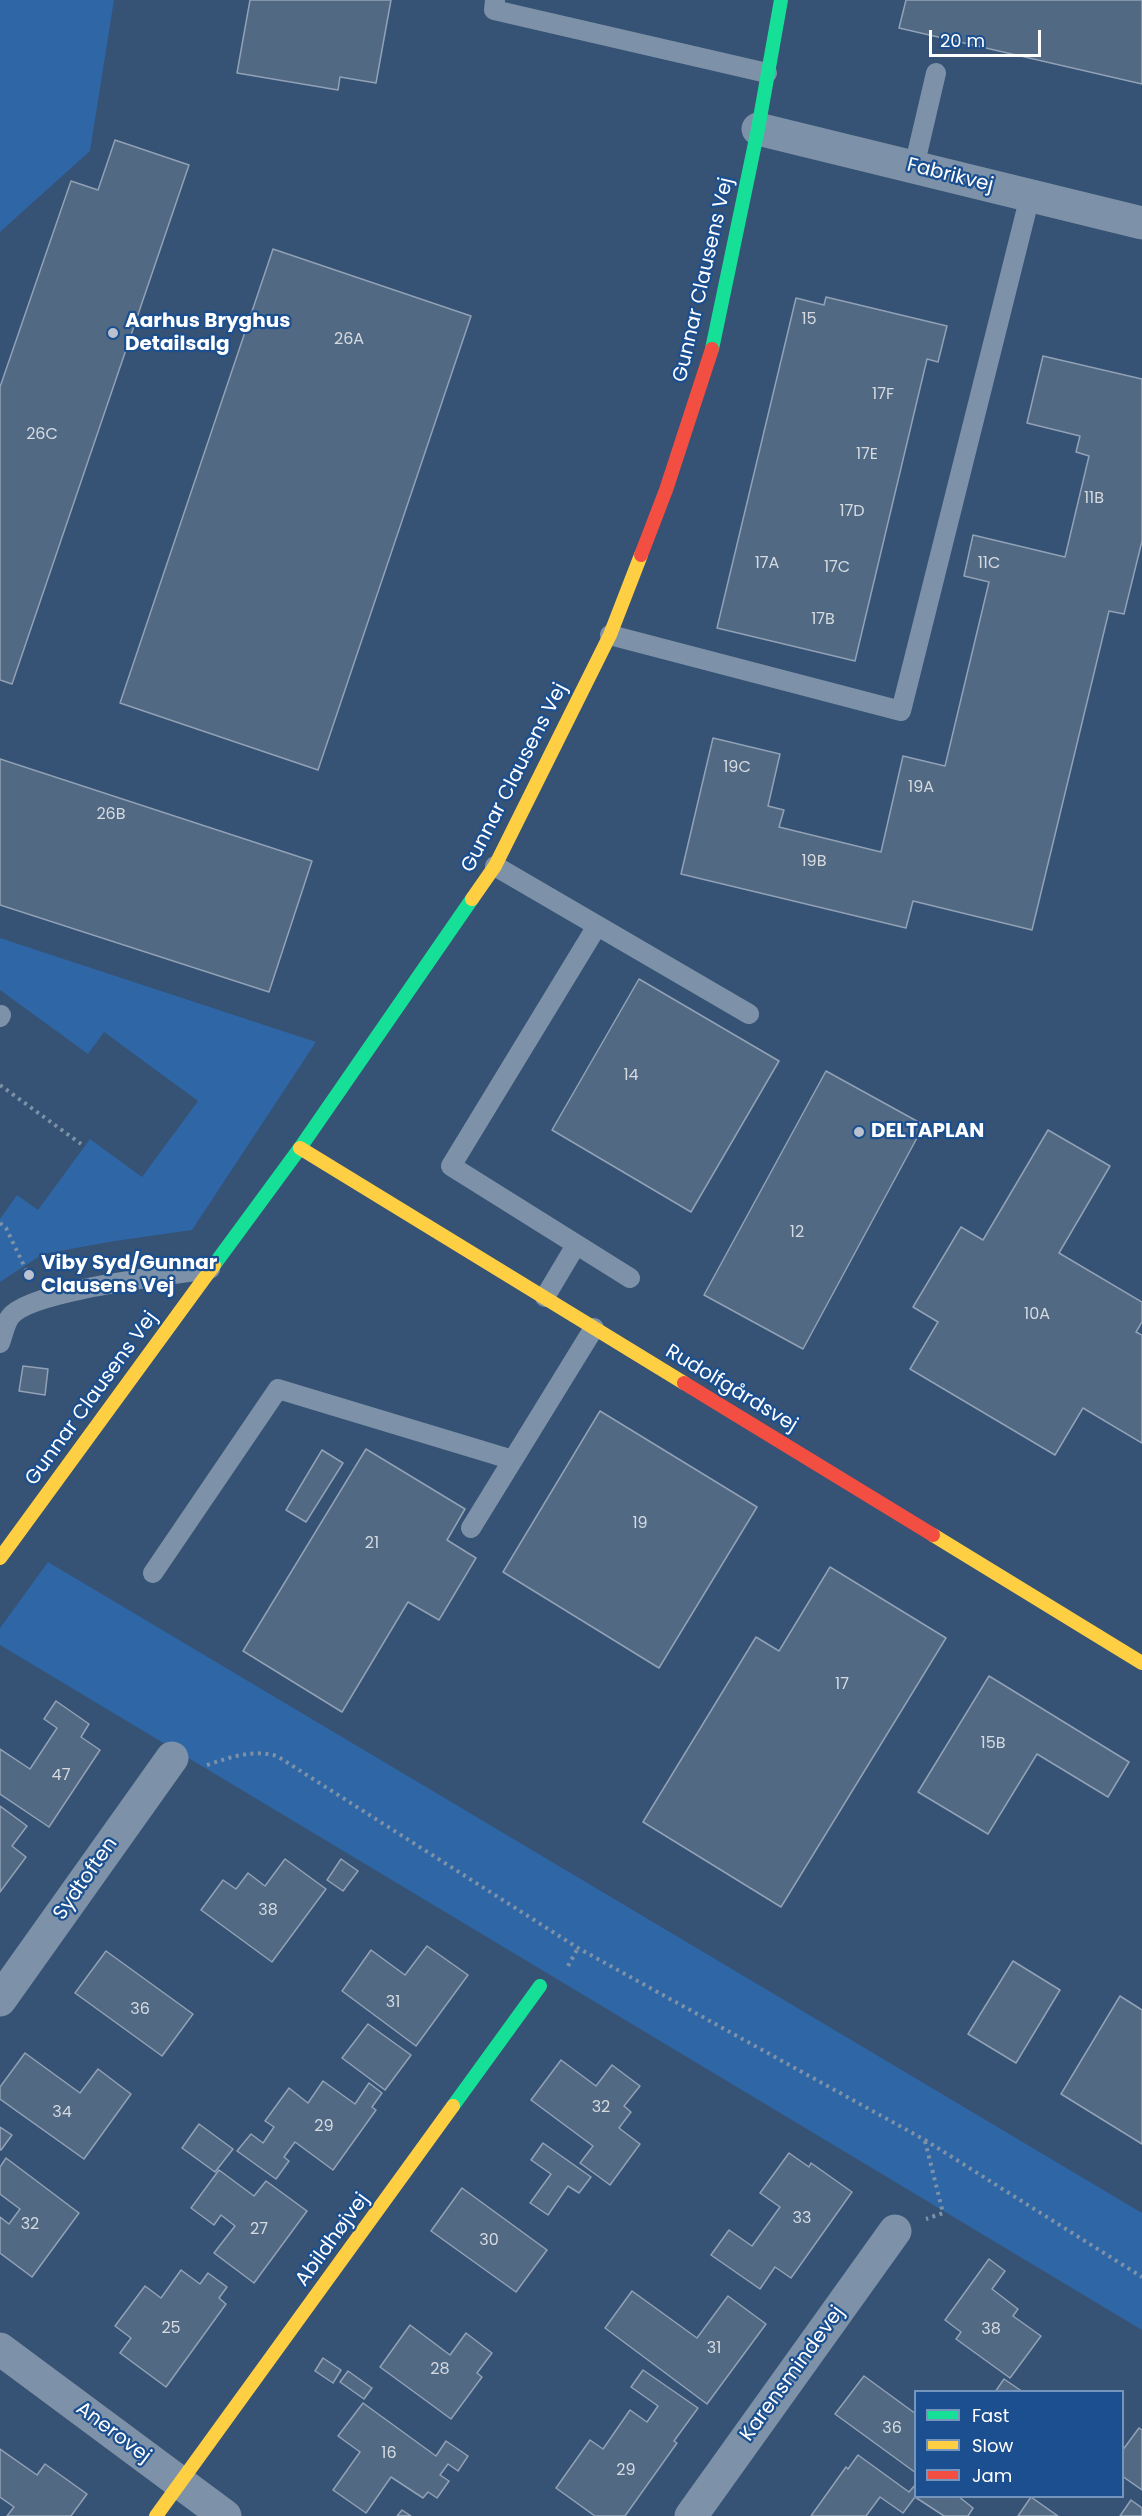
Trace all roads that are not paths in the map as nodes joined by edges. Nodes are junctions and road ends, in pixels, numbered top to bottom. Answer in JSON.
{"nodes":[{"id":1,"x":495,"y":0,"type":"edge"},
{"id":2,"x":781,"y":0,"type":"edge"},
{"id":3,"x":936,"y":73,"type":"dead end"},
{"id":4,"x":768,"y":74,"type":"junction"},
{"id":5,"x":758,"y":129,"type":"junction"},
{"id":6,"x":914,"y":167,"type":"junction"},
{"id":7,"x":1030,"y":196,"type":"junction"},
{"id":8,"x":1142,"y":224,"type":"edge"},
{"id":9,"x":610,"y":636,"type":"junction"},
{"id":10,"x":495,"y":866,"type":"junction"},
{"id":11,"x":597,"y":926,"type":"junction"},
{"id":12,"x":749,"y":1014,"type":"dead end"},
{"id":13,"x":300,"y":1148,"type":"junction"},
{"id":14,"x":576,"y":1245,"type":"junction"},
{"id":15,"x":210,"y":1269,"type":"junction"},
{"id":16,"x":630,"y":1278,"type":"dead end"},
{"id":17,"x":545,"y":1297,"type":"junction"},
{"id":18,"x":5,"y":1320,"type":"edge"},
{"id":19,"x":594,"y":1328,"type":"junction"},
{"id":20,"x":0,"y":1343,"type":"edge"},
{"id":21,"x":513,"y":1460,"type":"junction"},
{"id":22,"x":471,"y":1528,"type":"dead end"},
{"id":23,"x":0,"y":1558,"type":"edge"},
{"id":24,"x":153,"y":1573,"type":"dead end"},
{"id":25,"x":1142,"y":1663,"type":"edge"},
{"id":26,"x":172,"y":1758,"type":"road end"},
{"id":27,"x":540,"y":1986,"type":"dead end"},
{"id":28,"x":0,"y":2000,"type":"edge"},
{"id":29,"x":895,"y":2231,"type":"road end"},
{"id":30,"x":0,"y":2349,"type":"edge"},
{"id":31,"x":180,"y":2483,"type":"junction"},
{"id":32,"x":156,"y":2516,"type":"edge"},
{"id":33,"x":225,"y":2516,"type":"edge"},
{"id":34,"x":691,"y":2516,"type":"edge"}],
"edges":[{"from":1,"to":4,"type":"lane"},
{"from":2,"to":4,"type":"street","name":"Gunnar Clausens Vej"},
{"from":3,"to":6,"type":"lane"},
{"from":4,"to":5,"type":"street","name":"Gunnar Clausens Vej"},
{"from":5,"to":6,"type":"street","name":"Fabrikvej"},
{"from":5,"to":9,"type":"street","name":"Gunnar Clausens Vej"},
{"from":6,"to":7,"type":"street","name":"Fabrikvej"},
{"from":7,"to":8,"type":"street","name":"Fabrikvej"},
{"from":7,"to":9,"type":"lane"},
{"from":9,"to":10,"type":"street","name":"Gunnar Clausens Vej"},
{"from":10,"to":11,"type":"lane"},
{"from":10,"to":13,"type":"street","name":"Gunnar Clausens Vej"},
{"from":11,"to":12,"type":"lane"},
{"from":11,"to":14,"type":"lane"},
{"from":13,"to":15,"type":"street","name":"Gunnar Clausens Vej"},
{"from":13,"to":17,"type":"street","name":"Rudolfgårdsvej"},
{"from":14,"to":16,"type":"lane"},
{"from":14,"to":17,"type":"lane"},
{"from":15,"to":18,"type":"lane"},
{"from":15,"to":23,"type":"street","name":"Gunnar Clausens Vej"},
{"from":17,"to":19,"type":"street","name":"Rudolfgårdsvej"},
{"from":18,"to":20,"type":"lane"},
{"from":19,"to":21,"type":"lane"},
{"from":19,"to":25,"type":"street","name":"Rudolfgårdsvej"},
{"from":21,"to":22,"type":"lane"},
{"from":21,"to":24,"type":"lane"},
{"from":26,"to":28,"type":"street","name":"Sydtoften"},
{"from":27,"to":31,"type":"street","name":"Abildhøjvej"},
{"from":29,"to":34,"type":"street","name":"Karensmindevej"},
{"from":30,"to":31,"type":"street","name":"Anerovej"},
{"from":31,"to":32,"type":"street","name":"Abildhøjvej"},
{"from":31,"to":33,"type":"street","name":"Anerovej"}]}
